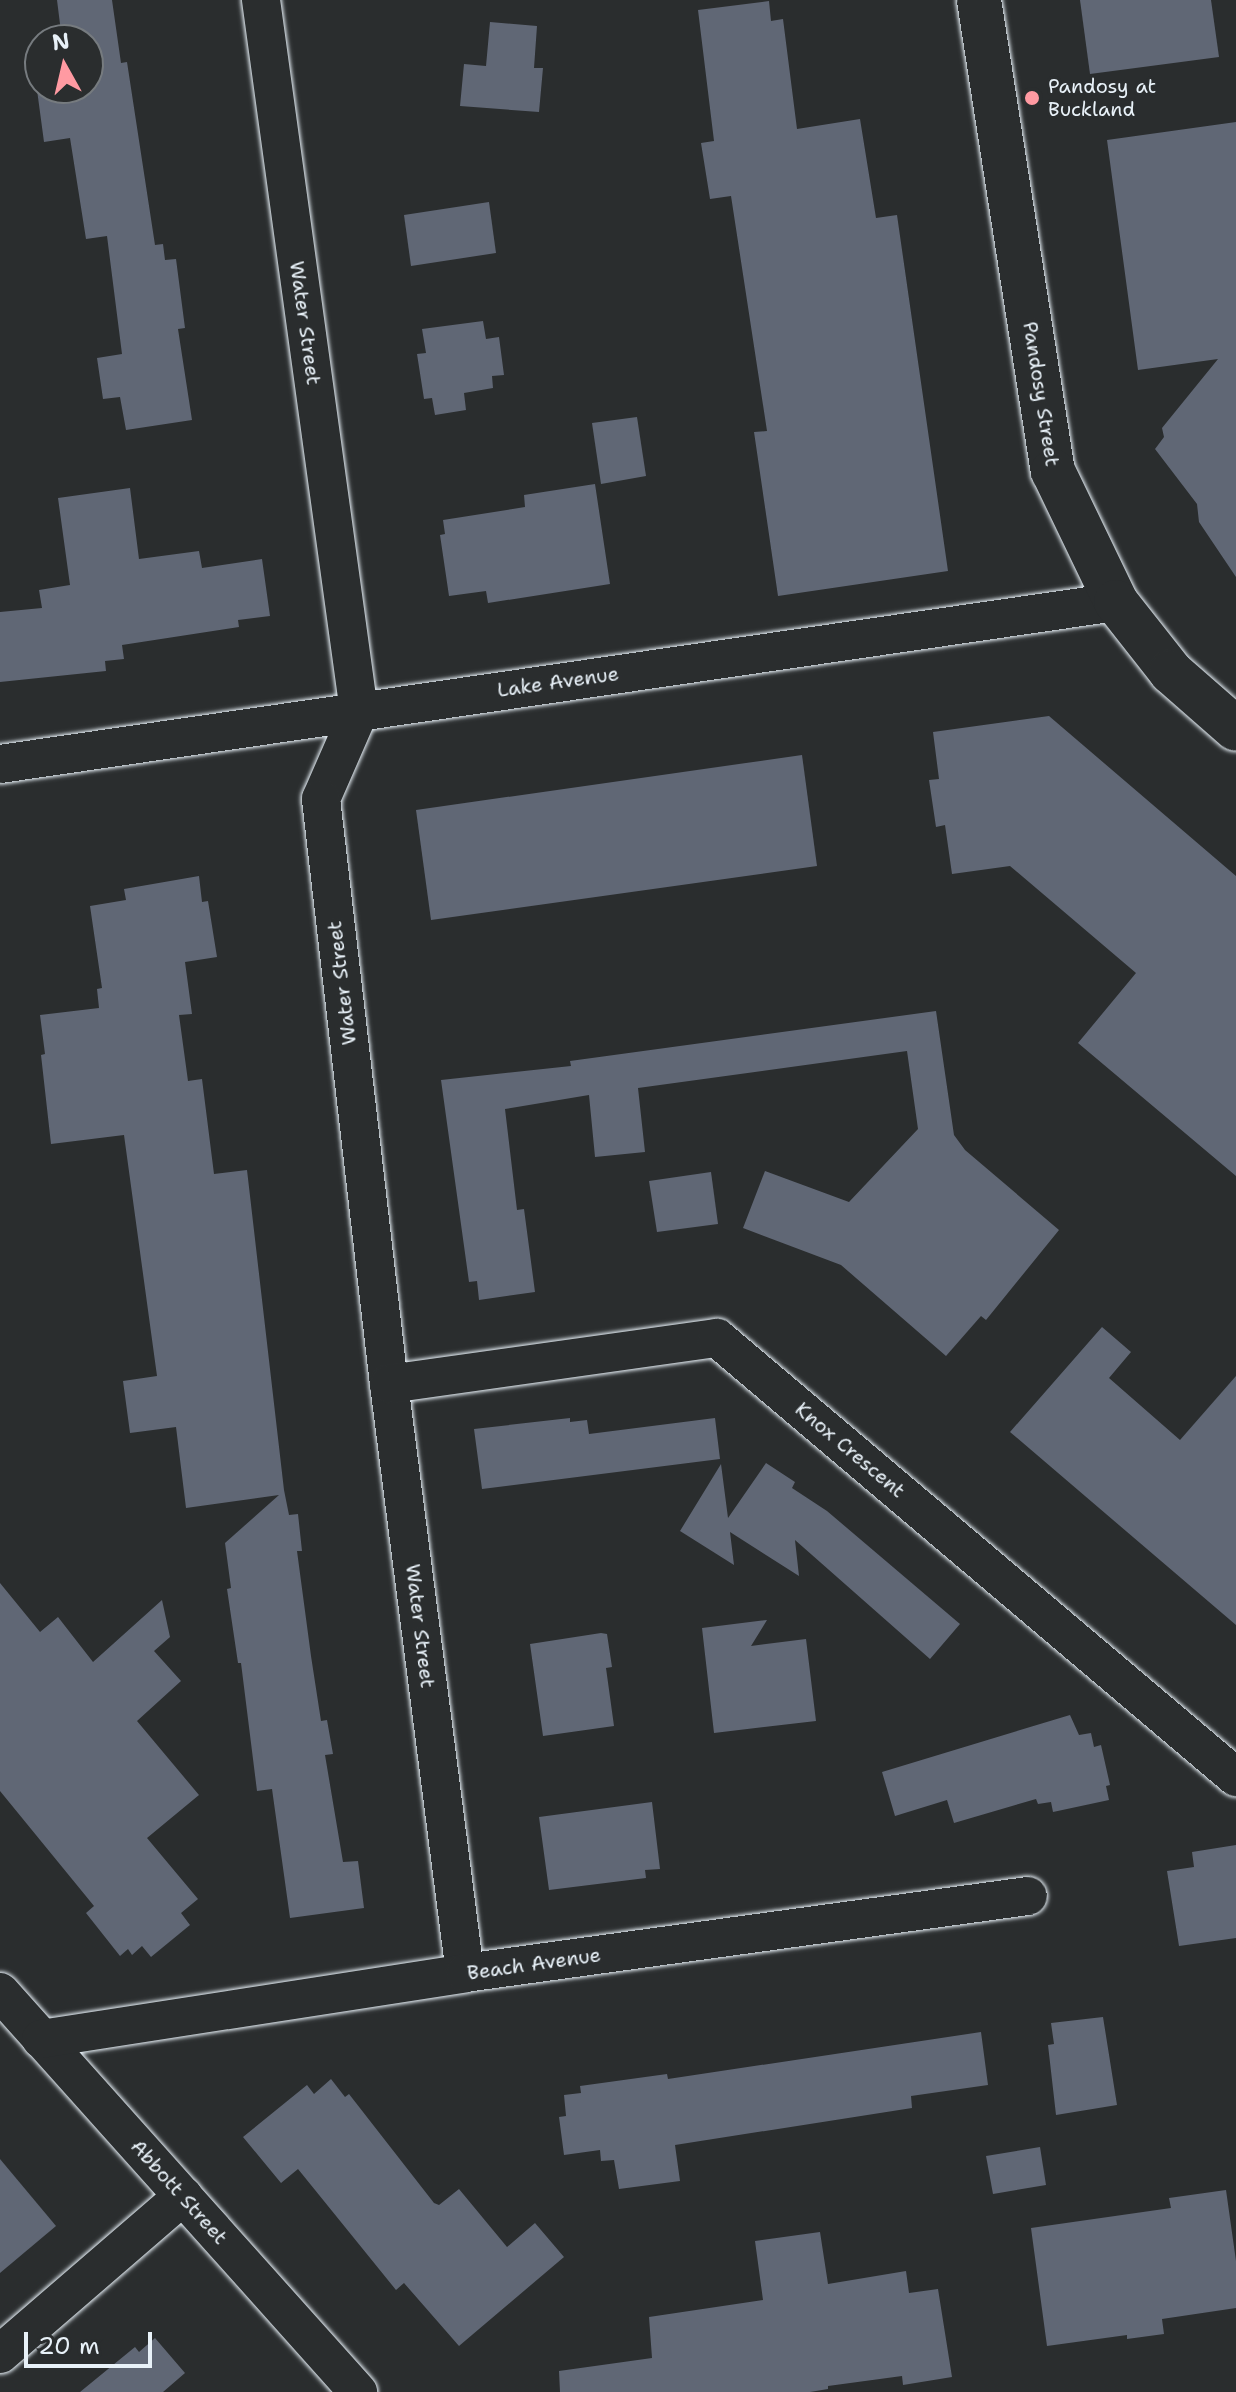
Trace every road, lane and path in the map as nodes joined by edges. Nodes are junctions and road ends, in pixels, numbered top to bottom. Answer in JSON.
{"nodes":[{"id":1,"x":261,"y":0,"type":"edge"},
{"id":2,"x":979,"y":0,"type":"edge"},
{"id":3,"x":1116,"y":602,"type":"junction"},
{"id":4,"x":359,"y":712,"type":"junction"},
{"id":5,"x":1236,"y":729,"type":"edge"},
{"id":6,"x":0,"y":764,"type":"edge"},
{"id":7,"x":389,"y":1384,"type":"junction"},
{"id":8,"x":1236,"y":1777,"type":"edge"},
{"id":9,"x":1028,"y":1896,"type":"dead end"},
{"id":10,"x":465,"y":1973,"type":"junction"},
{"id":11,"x":0,"y":1992,"type":"edge"},
{"id":12,"x":41,"y":2039,"type":"junction"},
{"id":13,"x":183,"y":2196,"type":"junction"},
{"id":14,"x":0,"y":2354,"type":"edge"},
{"id":15,"x":358,"y":2392,"type":"edge"}],
"edges":[{"from":1,"to":4,"type":"street","name":"Water Street"},
{"from":2,"to":3,"type":"main road","name":"Pandosy Street"},
{"from":3,"to":4,"type":"street","name":"Lake Avenue"},
{"from":3,"to":5,"type":"main road","name":"Pandosy Street"},
{"from":4,"to":6,"type":"street","name":"Lake Avenue"},
{"from":4,"to":7,"type":"street","name":"Water Street"},
{"from":7,"to":8,"type":"street","name":"Knox Crescent"},
{"from":7,"to":10,"type":"street","name":"Water Street"},
{"from":9,"to":10,"type":"street","name":"Beach Avenue"},
{"from":10,"to":12,"type":"street","name":"Beach Avenue"},
{"from":11,"to":12,"type":"street","name":"Abbott Street"},
{"from":12,"to":13,"type":"street","name":"Abbott Street"},
{"from":13,"to":14,"type":"street"},
{"from":13,"to":15,"type":"street","name":"Abbott Street"}]}
